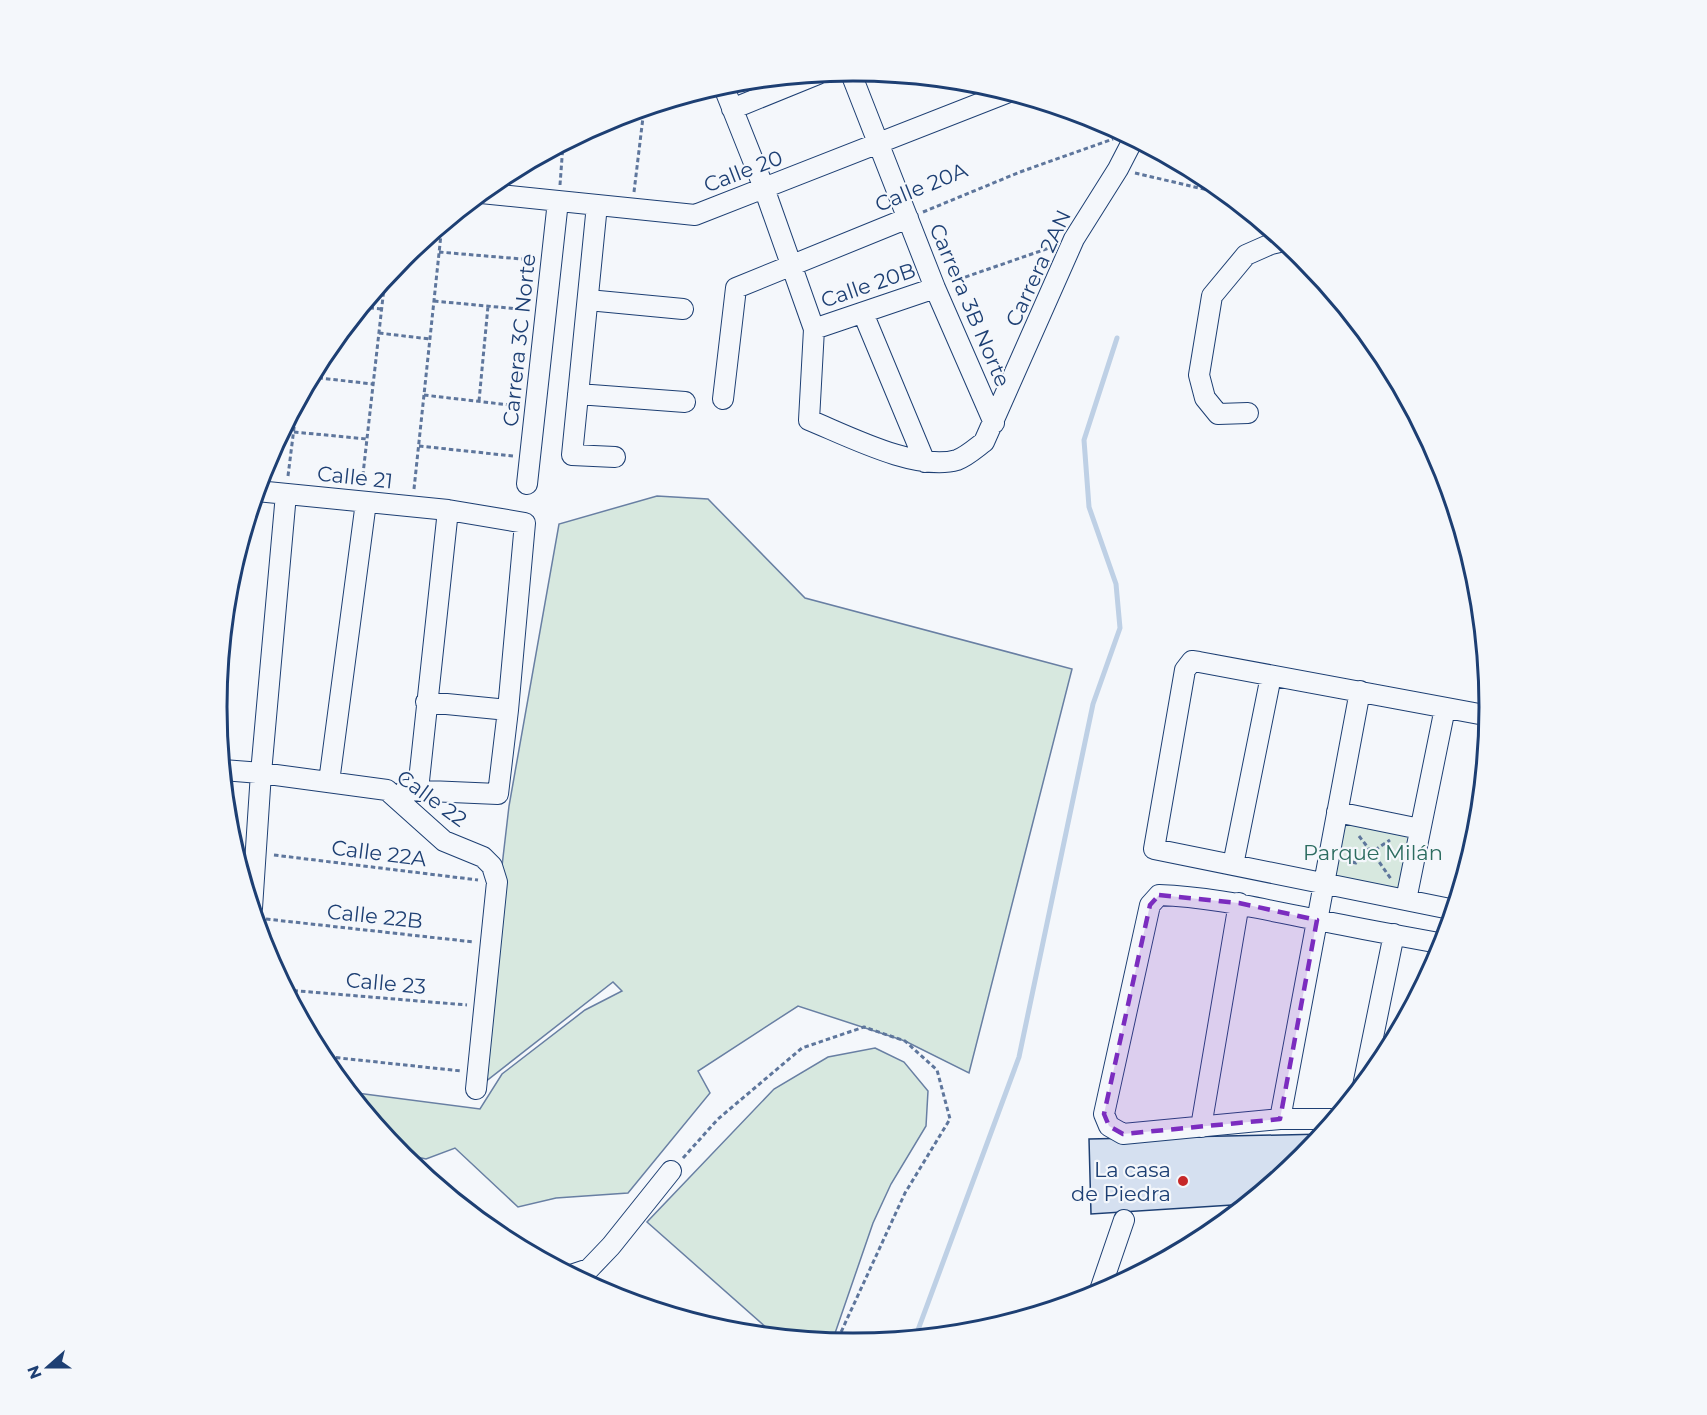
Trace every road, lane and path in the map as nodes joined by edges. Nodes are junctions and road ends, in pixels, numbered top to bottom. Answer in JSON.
{"nodes":[{"id":1,"x":854,"y":81,"type":"edge"},
{"id":2,"x":794,"y":84,"type":"edge"},
{"id":3,"x":726,"y":94,"type":"edge"},
{"id":4,"x":981,"y":94,"type":"edge"},
{"id":5,"x":732,"y":109,"type":"junction"},
{"id":6,"x":643,"y":118,"type":"edge"},
{"id":7,"x":1118,"y":140,"type":"edge"},
{"id":8,"x":1123,"y":142,"type":"edge"},
{"id":9,"x":879,"y":145,"type":"junction"},
{"id":10,"x":562,"y":153,"type":"edge"},
{"id":11,"x":1118,"y":169,"type":"junction"},
{"id":12,"x":764,"y":188,"type":"junction"},
{"id":13,"x":1206,"y":190,"type":"edge"},
{"id":14,"x":493,"y":195,"type":"edge"},
{"id":15,"x":558,"y":201,"type":"junction"},
{"id":16,"x":597,"y":206,"type":"junction"},
{"id":17,"x":632,"y":209,"type":"junction"},
{"id":18,"x":908,"y":218,"type":"junction"},
{"id":19,"x":441,"y":235,"type":"edge"},
{"id":20,"x":1074,"y":239,"type":"junction"},
{"id":21,"x":1275,"y":243,"type":"edge"},
{"id":22,"x":439,"y":252,"type":"junction"},
{"id":23,"x":551,"y":262,"type":"junction"},
{"id":24,"x":792,"y":266,"type":"junction"},
{"id":25,"x":935,"y":288,"type":"junction"},
{"id":26,"x":384,"y":292,"type":"edge"},
{"id":27,"x":588,"y":300,"type":"junction"},
{"id":28,"x":434,"y":301,"type":"junction"},
{"id":29,"x":488,"y":306,"type":"junction"},
{"id":30,"x":371,"y":308,"type":"edge"},
{"id":31,"x":382,"y":309,"type":"junction"},
{"id":32,"x":683,"y":309,"type":"dead end"},
{"id":33,"x":546,"y":311,"type":"junction"},
{"id":34,"x":863,"y":313,"type":"junction"},
{"id":35,"x":814,"y":329,"type":"junction"},
{"id":36,"x":379,"y":333,"type":"junction"},
{"id":37,"x":430,"y":339,"type":"junction"},
{"id":38,"x":321,"y":378,"type":"edge"},
{"id":39,"x":373,"y":384,"type":"junction"},
{"id":40,"x":578,"y":394,"type":"junction"},
{"id":41,"x":424,"y":395,"type":"junction"},
{"id":42,"x":723,"y":399,"type":"dead end"},
{"id":43,"x":479,"y":401,"type":"junction"},
{"id":44,"x":685,"y":402,"type":"dead end"},
{"id":45,"x":536,"y":408,"type":"junction"},
{"id":46,"x":1248,"y":413,"type":"dead end"},
{"id":47,"x":994,"y":423,"type":"junction"},
{"id":48,"x":295,"y":425,"type":"edge"},
{"id":49,"x":294,"y":432,"type":"junction"},
{"id":50,"x":367,"y":439,"type":"junction"},
{"id":51,"x":419,"y":447,"type":"junction"},
{"id":52,"x":615,"y":457,"type":"dead end"},
{"id":53,"x":529,"y":458,"type":"junction"},
{"id":54,"x":925,"y":462,"type":"junction"},
{"id":55,"x":527,"y":484,"type":"dead end"},
{"id":56,"x":266,"y":492,"type":"edge"},
{"id":57,"x":286,"y":494,"type":"junction"},
{"id":58,"x":363,"y":502,"type":"junction"},
{"id":59,"x":413,"y":507,"type":"junction"},
{"id":60,"x":448,"y":510,"type":"junction"},
{"id":61,"x":1271,"y":676,"type":"junction"},
{"id":62,"x":1360,"y":691,"type":"junction"},
{"id":63,"x":426,"y":702,"type":"junction"},
{"id":64,"x":1444,"y":708,"type":"junction"},
{"id":65,"x":508,"y":710,"type":"junction"},
{"id":66,"x":1480,"y":715,"type":"edge"},
{"id":67,"x":230,"y":771,"type":"edge"},
{"id":68,"x":261,"y":773,"type":"junction"},
{"id":69,"x":329,"y":782,"type":"junction"},
{"id":70,"x":387,"y":790,"type":"junction"},
{"id":71,"x":418,"y":790,"type":"junction"},
{"id":72,"x":1337,"y":812,"type":"junction"},
{"id":73,"x":1420,"y":829,"type":"junction"},
{"id":74,"x":257,"y":854,"type":"junction"},
{"id":75,"x":1368,"y":855,"type":"junction"},
{"id":76,"x":1375,"y":856,"type":"junction"},
{"id":77,"x":1334,"y":858,"type":"dead end"},
{"id":78,"x":1233,"y":865,"type":"junction"},
{"id":79,"x":497,"y":882,"type":"junction"},
{"id":80,"x":1324,"y":883,"type":"junction"},
{"id":81,"x":1394,"y":883,"type":"dead end"},
{"id":82,"x":254,"y":889,"type":"edge"},
{"id":83,"x":1406,"y":900,"type":"junction"},
{"id":84,"x":1239,"y":903,"type":"junction"},
{"id":85,"x":1447,"y":908,"type":"edge"},
{"id":86,"x":264,"y":919,"type":"edge"},
{"id":87,"x":1317,"y":920,"type":"junction"},
{"id":88,"x":1394,"y":934,"type":"junction"},
{"id":89,"x":1434,"y":942,"type":"edge"},
{"id":90,"x":492,"y":944,"type":"junction"},
{"id":91,"x":295,"y":991,"type":"edge"},
{"id":92,"x":484,"y":1006,"type":"junction"},
{"id":93,"x":335,"y":1058,"type":"edge"},
{"id":94,"x":1367,"y":1066,"type":"edge"},
{"id":95,"x":476,"y":1081,"type":"joint"},
{"id":96,"x":1280,"y":1119,"type":"junction"},
{"id":97,"x":1327,"y":1119,"type":"edge"},
{"id":98,"x":1201,"y":1127,"type":"junction"},
{"id":99,"x":671,"y":1171,"type":"joint"},
{"id":100,"x":1124,"y":1220,"type":"dead end"},
{"id":101,"x":582,"y":1271,"type":"edge"},
{"id":102,"x":1103,"y":1282,"type":"edge"},
{"id":103,"x":840,"y":1334,"type":"edge"}],
"edges":[{"from":1,"to":9,"type":"street","name":"Carrera 3B Norte"},
{"from":2,"to":5,"type":"street"},
{"from":3,"to":5,"type":"street"},
{"from":4,"to":9,"type":"street","name":"Calle 20"},
{"from":5,"to":12,"type":"street"},
{"from":6,"to":17,"type":"path"},
{"from":7,"to":18,"type":"path","name":"Calle 20A"},
{"from":8,"to":11,"type":"street","name":"Carrera 2AN"},
{"from":9,"to":12,"type":"street","name":"Calle 20"},
{"from":9,"to":18,"type":"street","name":"Carrera 3B Norte"},
{"from":10,"to":15,"type":"path"},
{"from":11,"to":13,"type":"path"},
{"from":11,"to":20,"type":"street","name":"Carrera 2AN"},
{"from":12,"to":17,"type":"street","name":"Calle 20"},
{"from":12,"to":24,"type":"street"},
{"from":14,"to":15,"type":"street","name":"Calle 20"},
{"from":15,"to":16,"type":"street","name":"Calle 20"},
{"from":15,"to":23,"type":"street","name":"Carrera 3C Norte"},
{"from":16,"to":17,"type":"street","name":"Calle 20"},
{"from":16,"to":27,"type":"street"},
{"from":18,"to":24,"type":"street","name":"Calle 20A"},
{"from":18,"to":25,"type":"street","name":"Carrera 3B Norte"},
{"from":19,"to":22,"type":"path"},
{"from":20,"to":25,"type":"path","name":"Calle 20B"},
{"from":20,"to":47,"type":"street","name":"Carrera 2AN"},
{"from":21,"to":46,"type":"street"},
{"from":22,"to":23,"type":"path"},
{"from":22,"to":28,"type":"path"},
{"from":23,"to":33,"type":"street","name":"Carrera 3C Norte"},
{"from":24,"to":35,"type":"street"},
{"from":24,"to":42,"type":"street","name":"Calle 20A"},
{"from":25,"to":34,"type":"street","name":"Calle 20B"},
{"from":25,"to":47,"type":"street","name":"Carrera 3B Norte"},
{"from":26,"to":31,"type":"path"},
{"from":27,"to":32,"type":"street"},
{"from":27,"to":40,"type":"street"},
{"from":28,"to":29,"type":"path"},
{"from":28,"to":37,"type":"path"},
{"from":29,"to":33,"type":"path"},
{"from":29,"to":43,"type":"path"},
{"from":30,"to":31,"type":"path"},
{"from":31,"to":36,"type":"path"},
{"from":33,"to":45,"type":"street","name":"Carrera 3C Norte"},
{"from":34,"to":35,"type":"street","name":"Calle 20B"},
{"from":34,"to":54,"type":"street"},
{"from":35,"to":54,"type":"street","name":"Carrera 2AN"},
{"from":36,"to":37,"type":"path"},
{"from":36,"to":39,"type":"path"},
{"from":37,"to":41,"type":"path"},
{"from":38,"to":39,"type":"path"},
{"from":39,"to":50,"type":"path"},
{"from":40,"to":44,"type":"street"},
{"from":40,"to":52,"type":"street"},
{"from":41,"to":43,"type":"path"},
{"from":41,"to":51,"type":"path"},
{"from":43,"to":45,"type":"path"},
{"from":45,"to":53,"type":"street","name":"Carrera 3C Norte"},
{"from":47,"to":54,"type":"street","name":"Carrera 2AN"},
{"from":48,"to":49,"type":"path"},
{"from":49,"to":50,"type":"path"},
{"from":49,"to":57,"type":"path"},
{"from":50,"to":58,"type":"path"},
{"from":51,"to":53,"type":"path"},
{"from":51,"to":59,"type":"path"},
{"from":53,"to":55,"type":"street","name":"Carrera 3C Norte"},
{"from":56,"to":57,"type":"street","name":"Calle 21"},
{"from":57,"to":58,"type":"street","name":"Calle 21"},
{"from":57,"to":68,"type":"street"},
{"from":58,"to":59,"type":"street","name":"Calle 21"},
{"from":58,"to":69,"type":"street"},
{"from":59,"to":60,"type":"street","name":"Calle 21"},
{"from":60,"to":63,"type":"street"},
{"from":60,"to":65,"type":"street","name":"Calle 21"},
{"from":61,"to":62,"type":"street"},
{"from":61,"to":78,"type":"street"},
{"from":61,"to":78,"type":"street"},
{"from":62,"to":64,"type":"street"},
{"from":62,"to":72,"type":"street"},
{"from":63,"to":65,"type":"street"},
{"from":63,"to":71,"type":"street"},
{"from":64,"to":66,"type":"street"},
{"from":64,"to":73,"type":"street"},
{"from":65,"to":71,"type":"street"},
{"from":67,"to":68,"type":"street","name":"Calle 22"},
{"from":68,"to":69,"type":"street","name":"Calle 22"},
{"from":68,"to":74,"type":"street"},
{"from":69,"to":70,"type":"street","name":"Calle 22"},
{"from":70,"to":71,"type":"street"},
{"from":70,"to":79,"type":"street","name":"Calle 22"},
{"from":72,"to":73,"type":"street"},
{"from":72,"to":80,"type":"street"},
{"from":73,"to":83,"type":"street"},
{"from":74,"to":79,"type":"path","name":"Calle 22A"},
{"from":74,"to":82,"type":"street"},
{"from":75,"to":76,"type":"path"},
{"from":75,"to":76,"type":"path"},
{"from":75,"to":77,"type":"path"},
{"from":76,"to":81,"type":"path"},
{"from":78,"to":80,"type":"street"},
{"from":79,"to":90,"type":"street"},
{"from":80,"to":83,"type":"street"},
{"from":80,"to":87,"type":"street"},
{"from":83,"to":85,"type":"street"},
{"from":84,"to":87,"type":"street"},
{"from":84,"to":98,"type":"street"},
{"from":84,"to":98,"type":"street"},
{"from":86,"to":90,"type":"path","name":"Calle 22B"},
{"from":87,"to":88,"type":"street"},
{"from":87,"to":96,"type":"street"},
{"from":88,"to":89,"type":"street"},
{"from":88,"to":94,"type":"street"},
{"from":90,"to":92,"type":"street"},
{"from":91,"to":92,"type":"path","name":"Calle 23"},
{"from":92,"to":95,"type":"street"},
{"from":93,"to":95,"type":"path"},
{"from":96,"to":97,"type":"street"},
{"from":96,"to":98,"type":"street"},
{"from":99,"to":101,"type":"street"},
{"from":99,"to":103,"type":"path"},
{"from":100,"to":102,"type":"street"}]}
